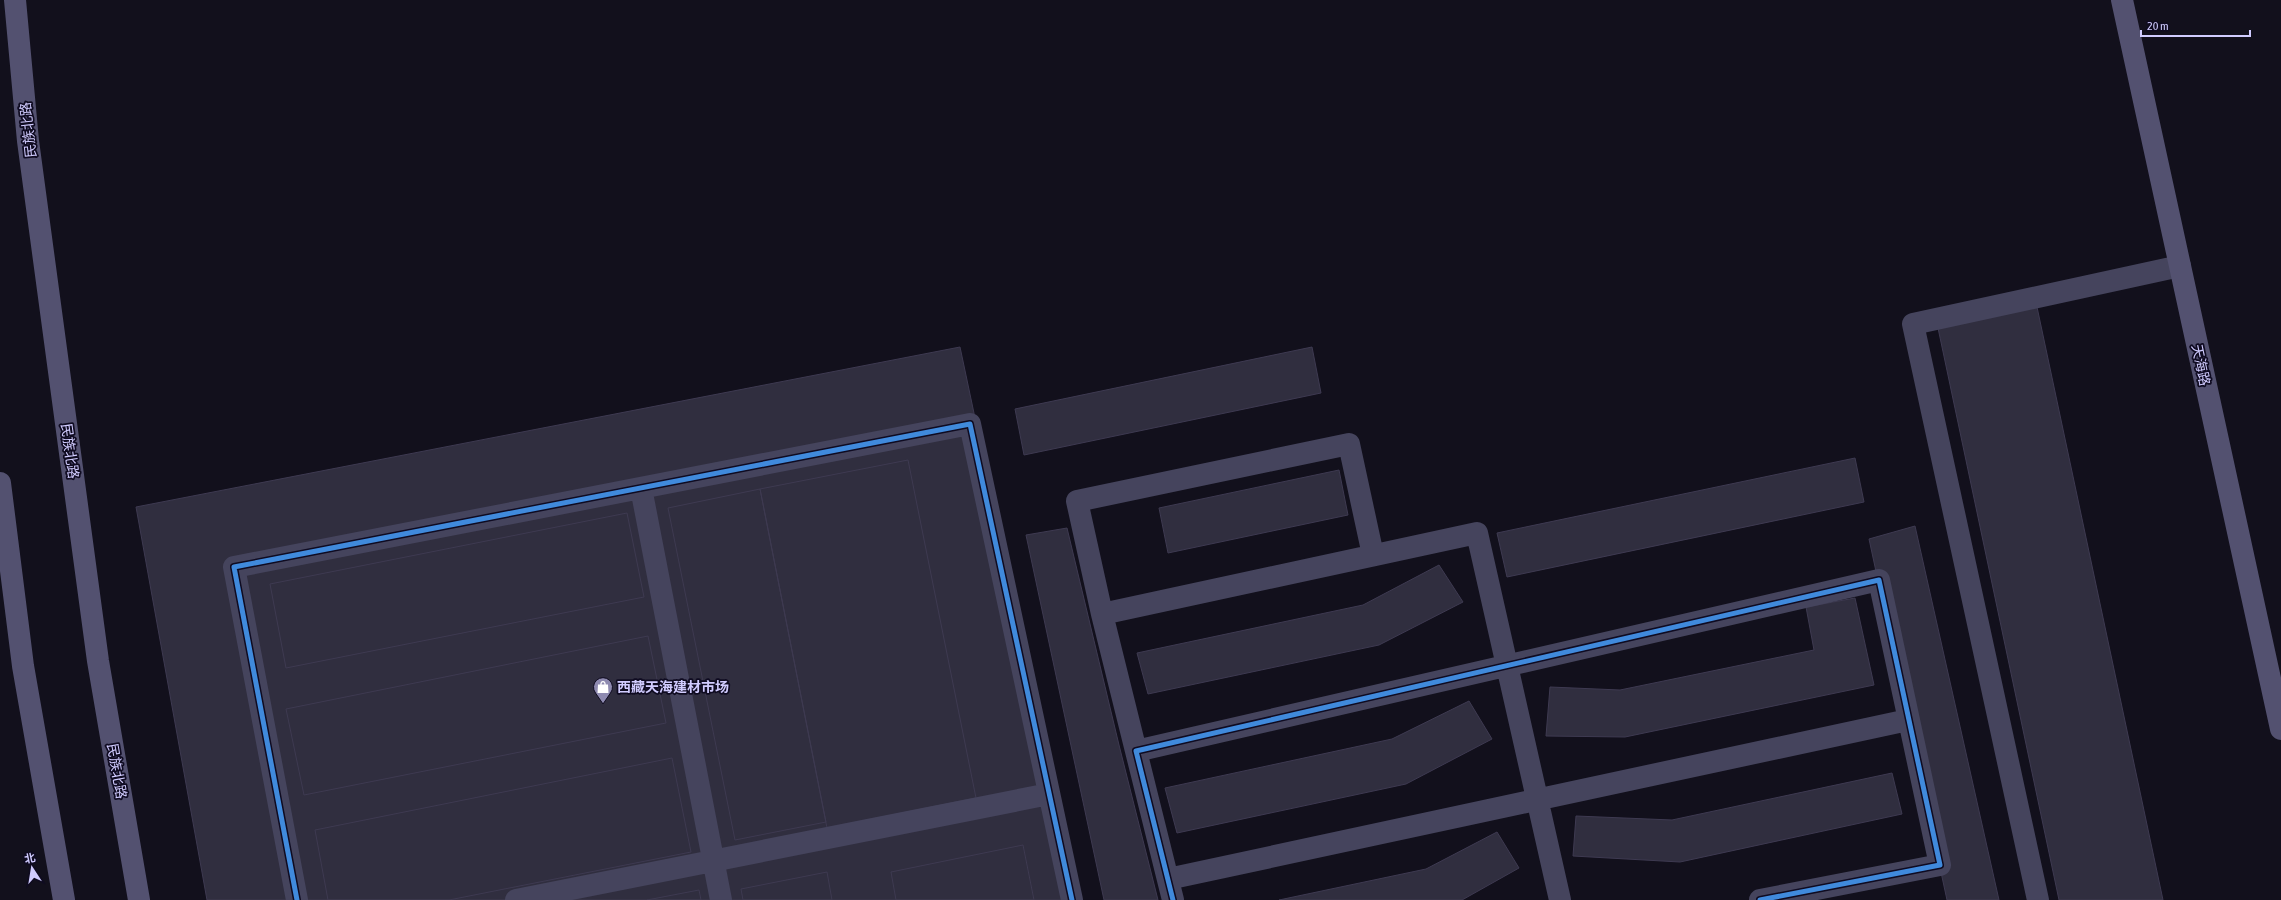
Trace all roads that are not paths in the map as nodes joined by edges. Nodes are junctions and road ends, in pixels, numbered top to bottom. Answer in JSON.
{"nodes":[{"id":1,"x":15,"y":0,"type":"edge"},
{"id":2,"x":2122,"y":0,"type":"edge"},
{"id":3,"x":2180,"y":266,"type":"junction"},
{"id":4,"x":0,"y":484,"type":"edge"},
{"id":5,"x":641,"y":488,"type":"junction"},
{"id":6,"x":1373,"y":555,"type":"junction"},
{"id":7,"x":1102,"y":614,"type":"junction"},
{"id":8,"x":1506,"y":664,"type":"junction"},
{"id":9,"x":1908,"y":720,"type":"junction"},
{"id":10,"x":2281,"y":730,"type":"edge"},
{"id":11,"x":1136,"y":751,"type":"junction"},
{"id":12,"x":1049,"y":794,"type":"junction"},
{"id":13,"x":1538,"y":800,"type":"junction"},
{"id":14,"x":713,"y":861,"type":"junction"},
{"id":15,"x":1170,"y":890,"type":"edge"},
{"id":16,"x":64,"y":900,"type":"edge"},
{"id":17,"x":139,"y":900,"type":"edge"},
{"id":18,"x":297,"y":900,"type":"edge"},
{"id":19,"x":516,"y":900,"type":"edge"},
{"id":20,"x":721,"y":900,"type":"edge"},
{"id":21,"x":1072,"y":900,"type":"edge"},
{"id":22,"x":1560,"y":900,"type":"edge"},
{"id":23,"x":1760,"y":900,"type":"edge"},
{"id":24,"x":2038,"y":900,"type":"edge"}],
"edges":[{"from":1,"to":17,"type":"main road","name":"民族北路"},
{"from":2,"to":3,"type":"main road","name":"天海路"},
{"from":3,"to":10,"type":"main road","name":"天海路"},
{"from":3,"to":24,"type":"street"},
{"from":4,"to":16,"type":"main road"},
{"from":5,"to":12,"type":"street"},
{"from":5,"to":14,"type":"street"},
{"from":5,"to":18,"type":"street"},
{"from":6,"to":7,"type":"street"},
{"from":6,"to":7,"type":"street"},
{"from":6,"to":8,"type":"street"},
{"from":7,"to":11,"type":"street"},
{"from":8,"to":9,"type":"street"},
{"from":8,"to":11,"type":"street"},
{"from":8,"to":13,"type":"street"},
{"from":9,"to":13,"type":"street"},
{"from":9,"to":23,"type":"street"},
{"from":11,"to":15,"type":"street"},
{"from":12,"to":14,"type":"street"},
{"from":12,"to":21,"type":"street"},
{"from":13,"to":15,"type":"street"},
{"from":13,"to":22,"type":"street"},
{"from":14,"to":19,"type":"street"},
{"from":14,"to":20,"type":"street"}]}
